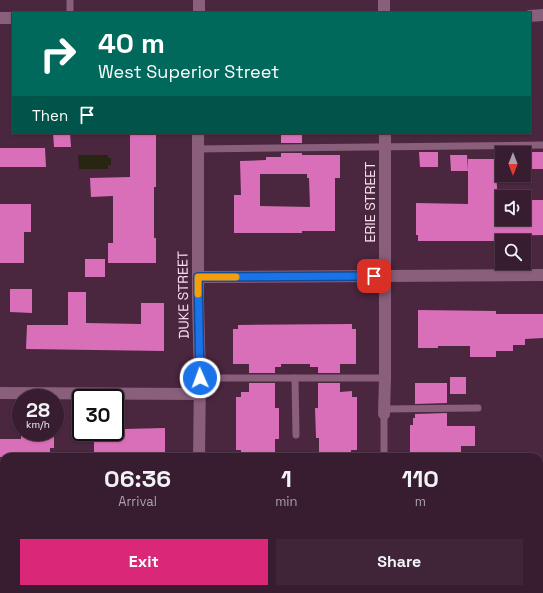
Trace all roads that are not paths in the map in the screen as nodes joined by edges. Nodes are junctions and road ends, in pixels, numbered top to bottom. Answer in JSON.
{"nodes":[{"id":1,"x":70,"y":0,"type":"edge"},
{"id":2,"x":199,"y":0,"type":"edge"},
{"id":3,"x":384,"y":0,"type":"edge"},
{"id":4,"x":70,"y":12,"type":"edge"},
{"id":5,"x":199,"y":12,"type":"edge"},
{"id":6,"x":384,"y":12,"type":"edge"},
{"id":7,"x":543,"y":15,"type":"edge"},
{"id":8,"x":531,"y":16,"type":"edge"},
{"id":9,"x":0,"y":18,"type":"edge"},
{"id":10,"x":12,"y":18,"type":"edge"},
{"id":11,"x":198,"y":134,"type":"edge"},
{"id":12,"x":384,"y":134,"type":"edge"},
{"id":13,"x":543,"y":145,"type":"edge"},
{"id":14,"x":385,"y":146,"type":"junction"},
{"id":15,"x":197,"y":149,"type":"junction"},
{"id":16,"x":543,"y":275,"type":"edge"},
{"id":17,"x":385,"y":276,"type":"junction"},
{"id":18,"x":198,"y":277,"type":"junction"},
{"id":19,"x":200,"y":378,"type":"junction"},
{"id":20,"x":295,"y":378,"type":"junction"},
{"id":21,"x":385,"y":378,"type":"junction"},
{"id":22,"x":0,"y":393,"type":"edge"},
{"id":23,"x":200,"y":394,"type":"junction"},
{"id":24,"x":478,"y":408,"type":"dead end"},
{"id":25,"x":384,"y":411,"type":"junction"},
{"id":26,"x":296,"y":436,"type":"dead end"},
{"id":27,"x":199,"y":453,"type":"edge"},
{"id":28,"x":384,"y":453,"type":"edge"}],
"edges":[{"from":1,"to":4,"type":"lane"},
{"from":2,"to":5,"type":"street"},
{"from":3,"to":6,"type":"street"},
{"from":7,"to":8,"type":"street"},
{"from":9,"to":10,"type":"street"},
{"from":11,"to":15,"type":"street","name":"DUKE STREET"},
{"from":12,"to":14,"type":"street","name":"ERIE STREET"},
{"from":13,"to":14,"type":"lane"},
{"from":14,"to":15,"type":"lane"},
{"from":14,"to":17,"type":"street","name":"ERIE STREET"},
{"from":15,"to":18,"type":"street","name":"DUKE STREET"},
{"from":16,"to":17,"type":"street"},
{"from":17,"to":18,"type":"street"},
{"from":17,"to":21,"type":"street","name":"ERIE STREET"},
{"from":18,"to":19,"type":"street","name":"DUKE STREET"},
{"from":19,"to":20,"type":"lane"},
{"from":19,"to":23,"type":"street","name":"DUKE STREET"},
{"from":20,"to":21,"type":"lane"},
{"from":20,"to":26,"type":"lane"},
{"from":21,"to":25,"type":"street","name":"ERIE STREET"},
{"from":22,"to":23,"type":"street"},
{"from":23,"to":27,"type":"street","name":"DUKE STREET"},
{"from":24,"to":25,"type":"lane"},
{"from":25,"to":28,"type":"lane"}]}
